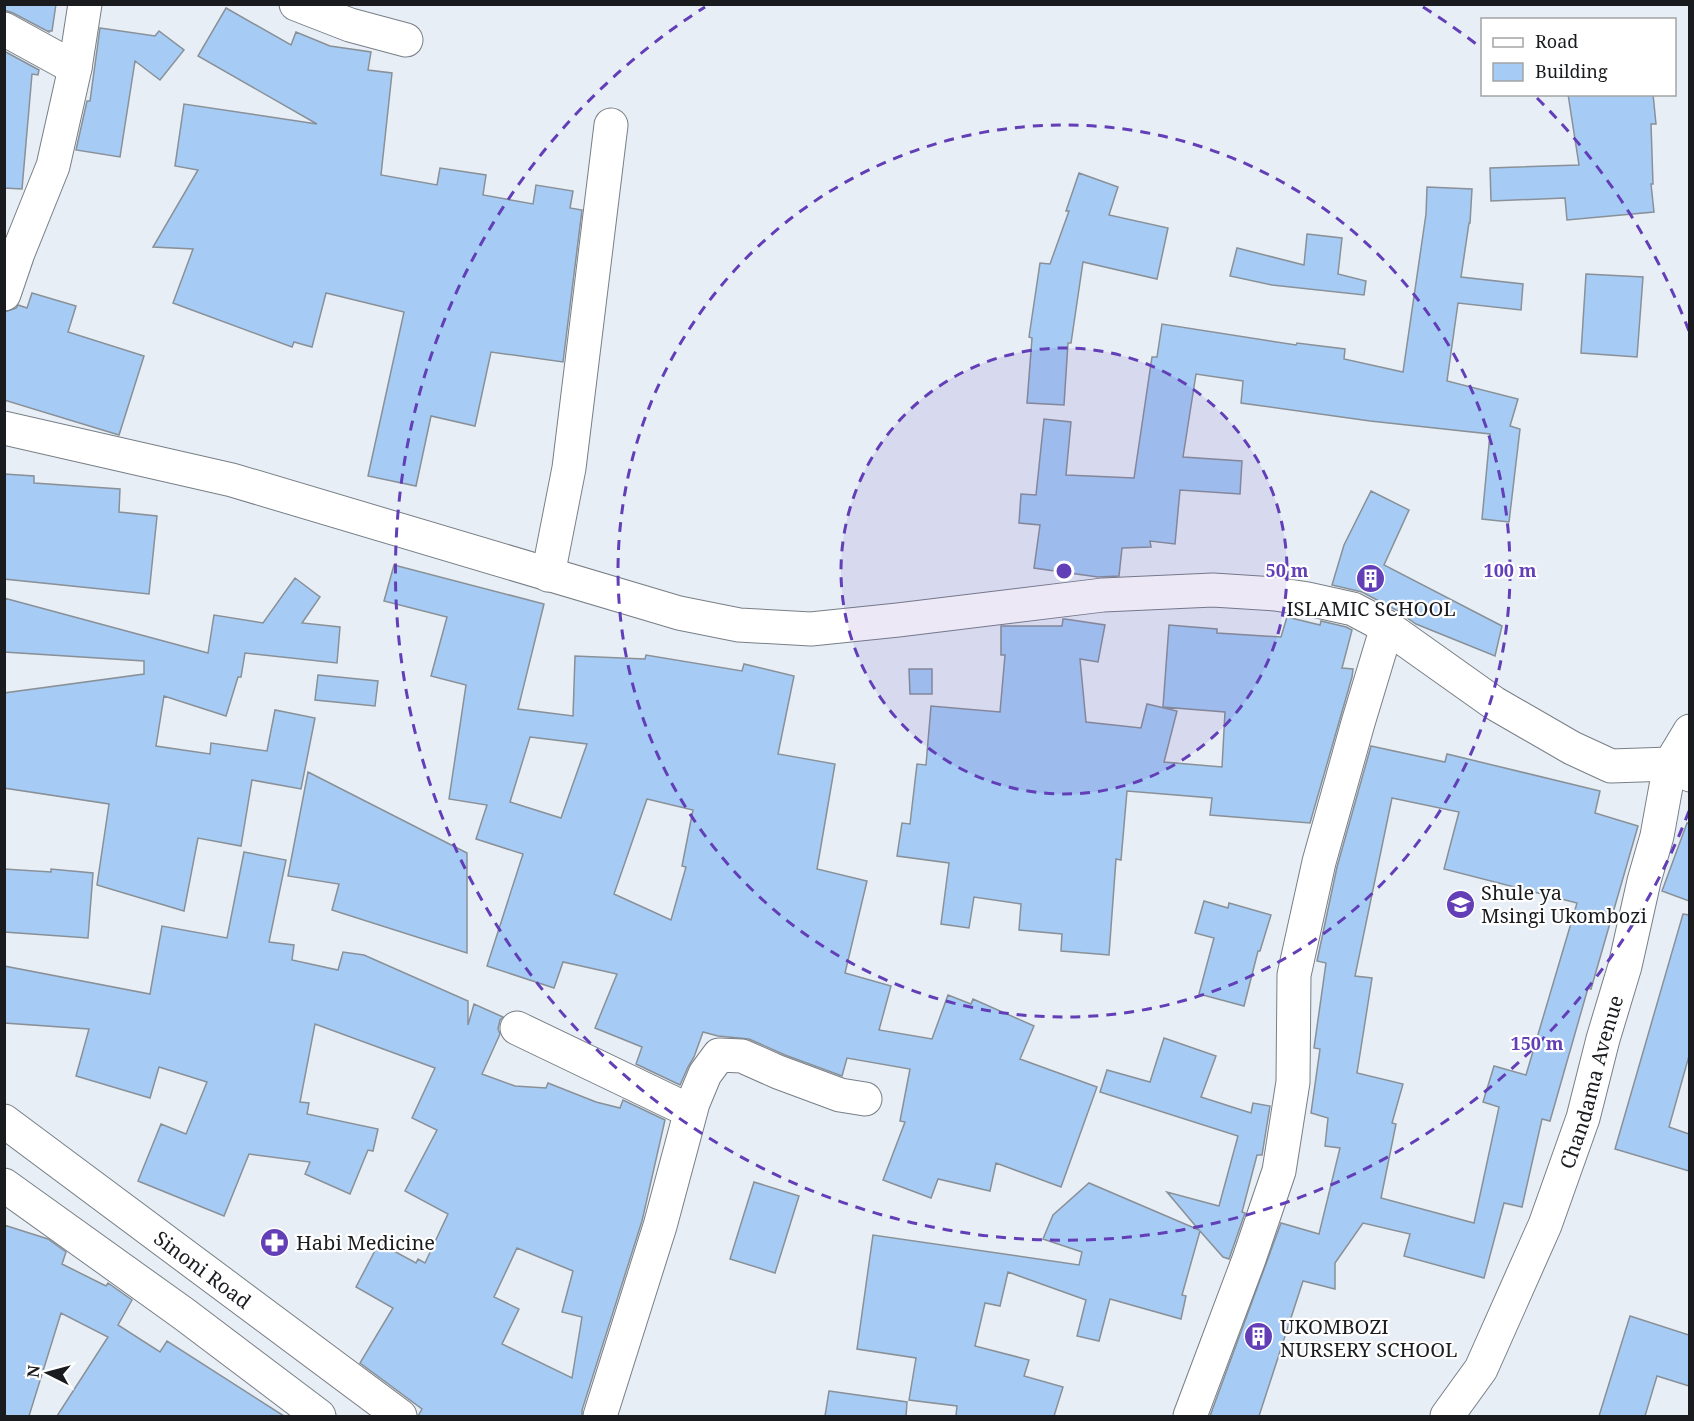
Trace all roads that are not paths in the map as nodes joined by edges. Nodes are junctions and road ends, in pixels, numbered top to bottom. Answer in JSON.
{"nodes":[{"id":1,"x":85,"y":4,"type":"edge"},
{"id":2,"x":296,"y":4,"type":"edge"},
{"id":3,"x":4,"y":29,"type":"edge"},
{"id":4,"x":406,"y":40,"type":"dead end"},
{"id":5,"x":75,"y":68,"type":"junction"},
{"id":6,"x":611,"y":125,"type":"dead end"},
{"id":7,"x":4,"y":294,"type":"edge"},
{"id":8,"x":4,"y":428,"type":"edge"},
{"id":9,"x":548,"y":575,"type":"junction"},
{"id":10,"x":1387,"y":627,"type":"junction"},
{"id":11,"x":1689,"y":731,"type":"edge"},
{"id":12,"x":1680,"y":769,"type":"edge"},
{"id":13,"x":518,"y":1028,"type":"dead end"},
{"id":14,"x":866,"y":1099,"type":"dead end"},
{"id":15,"x":690,"y":1111,"type":"junction"},
{"id":16,"x":4,"y":1121,"type":"edge"},
{"id":17,"x":4,"y":1185,"type":"edge"},
{"id":18,"x":319,"y":1416,"type":"edge"},
{"id":19,"x":400,"y":1416,"type":"edge"},
{"id":20,"x":600,"y":1416,"type":"edge"},
{"id":21,"x":1190,"y":1416,"type":"edge"},
{"id":22,"x":1447,"y":1416,"type":"edge"}],
"edges":[{"from":1,"to":5,"type":"street"},
{"from":2,"to":4,"type":"street"},
{"from":3,"to":5,"type":"street"},
{"from":5,"to":7,"type":"street"},
{"from":6,"to":9,"type":"street"},
{"from":8,"to":9,"type":"street"},
{"from":9,"to":10,"type":"street"},
{"from":10,"to":12,"type":"street"},
{"from":10,"to":21,"type":"street"},
{"from":11,"to":12,"type":"street","name":"Chandama Avenue"},
{"from":12,"to":22,"type":"street","name":"Chandama Avenue"},
{"from":13,"to":15,"type":"street"},
{"from":14,"to":15,"type":"street"},
{"from":15,"to":20,"type":"street"},
{"from":16,"to":19,"type":"street","name":"Sinoni Road"},
{"from":17,"to":18,"type":"street"}]}
